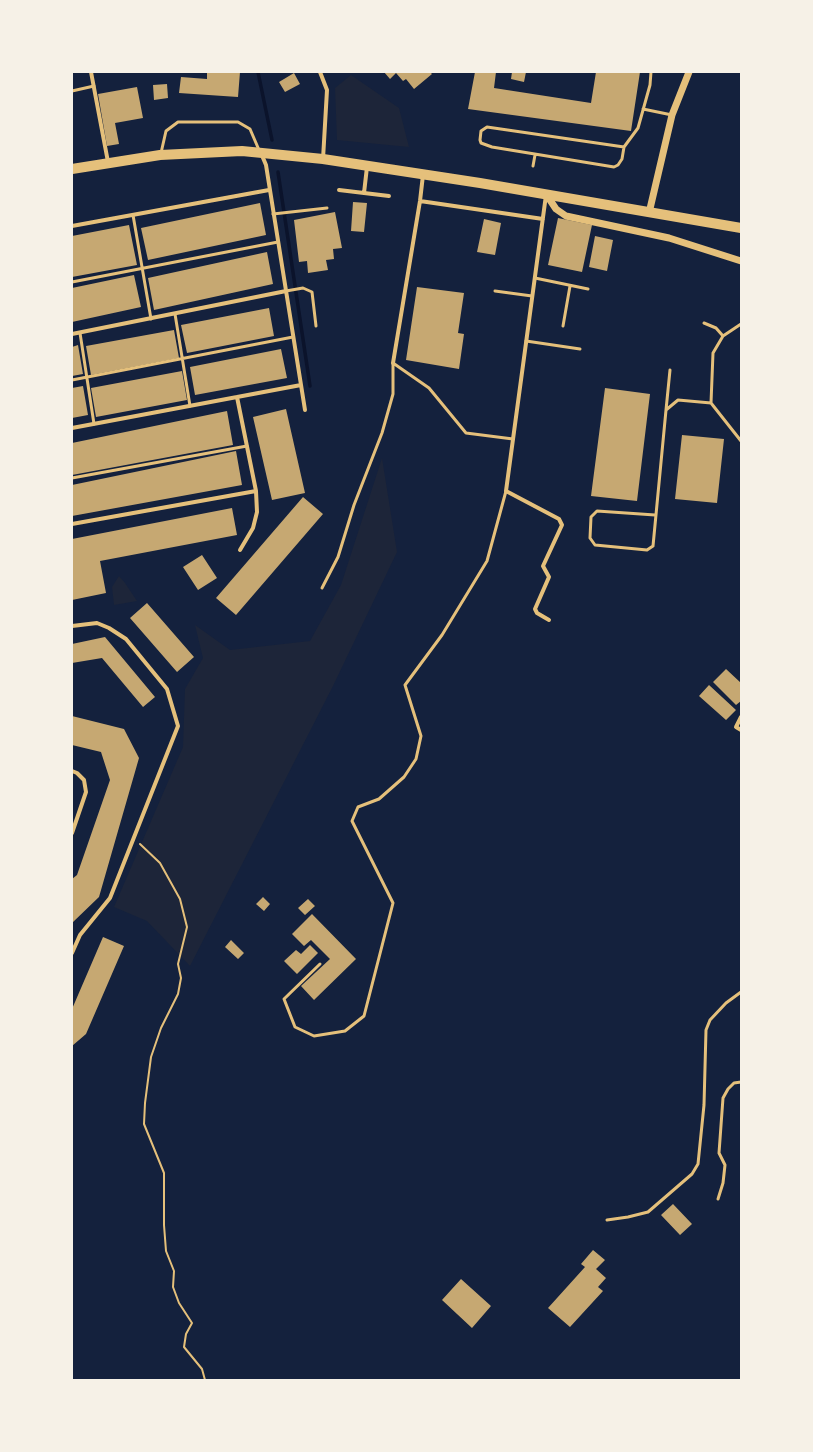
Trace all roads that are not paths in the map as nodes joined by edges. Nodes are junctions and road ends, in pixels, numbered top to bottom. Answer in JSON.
{"nodes":[{"id":1,"x":91,"y":72,"type":"edge"},
{"id":2,"x":320,"y":72,"type":"edge"},
{"id":3,"x":651,"y":72,"type":"edge"},
{"id":4,"x":689,"y":72,"type":"edge"},
{"id":5,"x":94,"y":86,"type":"junction"},
{"id":6,"x":72,"y":90,"type":"edge"},
{"id":7,"x":643,"y":109,"type":"junction"},
{"id":8,"x":672,"y":114,"type":"junction"},
{"id":9,"x":624,"y":147,"type":"junction"},
{"id":10,"x":261,"y":153,"type":"junction"},
{"id":11,"x":160,"y":155,"type":"junction"},
{"id":12,"x":535,"y":155,"type":"junction"},
{"id":13,"x":323,"y":159,"type":"junction"},
{"id":14,"x":108,"y":162,"type":"junction"},
{"id":15,"x":367,"y":166,"type":"junction"},
{"id":16,"x":533,"y":166,"type":"dead end"},
{"id":17,"x":72,"y":169,"type":"edge"},
{"id":18,"x":423,"y":174,"type":"junction"},
{"id":19,"x":269,"y":190,"type":"junction"},
{"id":20,"x":339,"y":190,"type":"dead end"},
{"id":21,"x":364,"y":193,"type":"junction"},
{"id":22,"x":546,"y":194,"type":"junction"},
{"id":23,"x":389,"y":196,"type":"dead end"},
{"id":24,"x":420,"y":201,"type":"junction"},
{"id":25,"x":327,"y":208,"type":"dead end"},
{"id":26,"x":649,"y":213,"type":"junction"},
{"id":27,"x":273,"y":214,"type":"junction"},
{"id":28,"x":133,"y":215,"type":"junction"},
{"id":29,"x":543,"y":219,"type":"junction"},
{"id":30,"x":72,"y":226,"type":"edge"},
{"id":31,"x":741,"y":228,"type":"edge"},
{"id":32,"x":278,"y":242,"type":"junction"},
{"id":33,"x":741,"y":261,"type":"edge"},
{"id":34,"x":142,"y":269,"type":"junction"},
{"id":35,"x":535,"y":278,"type":"junction"},
{"id":36,"x":72,"y":282,"type":"edge"},
{"id":37,"x":570,"y":286,"type":"junction"},
{"id":38,"x":588,"y":289,"type":"dead end"},
{"id":39,"x":286,"y":291,"type":"junction"},
{"id":40,"x":495,"y":291,"type":"dead end"},
{"id":41,"x":532,"y":296,"type":"junction"},
{"id":42,"x":175,"y":314,"type":"junction"},
{"id":43,"x":151,"y":319,"type":"junction"},
{"id":44,"x":704,"y":323,"type":"dead end"},
{"id":45,"x":741,"y":324,"type":"edge"},
{"id":46,"x":316,"y":326,"type":"dead end"},
{"id":47,"x":563,"y":326,"type":"dead end"},
{"id":48,"x":80,"y":333,"type":"junction"},
{"id":49,"x":72,"y":334,"type":"edge"},
{"id":50,"x":723,"y":336,"type":"junction"},
{"id":51,"x":293,"y":337,"type":"junction"},
{"id":52,"x":526,"y":341,"type":"junction"},
{"id":53,"x":580,"y":349,"type":"dead end"},
{"id":54,"x":182,"y":359,"type":"junction"},
{"id":55,"x":393,"y":363,"type":"junction"},
{"id":56,"x":670,"y":370,"type":"dead end"},
{"id":57,"x":87,"y":378,"type":"junction"},
{"id":58,"x":72,"y":380,"type":"edge"},
{"id":59,"x":301,"y":385,"type":"junction"},
{"id":60,"x":237,"y":396,"type":"junction"},
{"id":61,"x":711,"y":403,"type":"junction"},
{"id":62,"x":190,"y":406,"type":"junction"},
{"id":63,"x":305,"y":410,"type":"dead end"},
{"id":64,"x":666,"y":410,"type":"junction"},
{"id":65,"x":94,"y":424,"type":"junction"},
{"id":66,"x":72,"y":428,"type":"edge"},
{"id":67,"x":513,"y":439,"type":"junction"},
{"id":68,"x":741,"y":442,"type":"edge"},
{"id":69,"x":247,"y":446,"type":"junction"},
{"id":70,"x":72,"y":478,"type":"edge"},
{"id":71,"x":506,"y":490,"type":"junction"},
{"id":72,"x":256,"y":491,"type":"junction"},
{"id":73,"x":655,"y":515,"type":"junction"},
{"id":74,"x":72,"y":524,"type":"edge"},
{"id":75,"x":240,"y":550,"type":"dead end"},
{"id":76,"x":322,"y":588,"type":"dead end"},
{"id":77,"x":549,"y":620,"type":"dead end"},
{"id":78,"x":72,"y":626,"type":"edge"},
{"id":79,"x":741,"y":717,"type":"edge"},
{"id":80,"x":741,"y":730,"type":"edge"},
{"id":81,"x":72,"y":771,"type":"edge"},
{"id":82,"x":72,"y":833,"type":"edge"},
{"id":83,"x":72,"y":952,"type":"edge"},
{"id":84,"x":320,"y":964,"type":"dead end"},
{"id":85,"x":741,"y":992,"type":"edge"},
{"id":86,"x":741,"y":1082,"type":"edge"},
{"id":87,"x":718,"y":1199,"type":"dead end"},
{"id":88,"x":607,"y":1220,"type":"dead end"}],
"edges":[{"from":1,"to":5,"type":"street"},
{"from":2,"to":13,"type":"street"},
{"from":3,"to":7,"type":"lane"},
{"from":4,"to":8,"type":"street"},
{"from":5,"to":6,"type":"lane"},
{"from":5,"to":14,"type":"street"},
{"from":7,"to":8,"type":"lane"},
{"from":7,"to":9,"type":"lane"},
{"from":8,"to":26,"type":"street"},
{"from":9,"to":12,"type":"lane"},
{"from":9,"to":12,"type":"lane"},
{"from":10,"to":11,"type":"main road"},
{"from":10,"to":11,"type":"lane"},
{"from":10,"to":13,"type":"main road"},
{"from":10,"to":19,"type":"street"},
{"from":11,"to":14,"type":"main road"},
{"from":12,"to":16,"type":"lane"},
{"from":13,"to":15,"type":"main road"},
{"from":14,"to":17,"type":"main road"},
{"from":15,"to":18,"type":"main road"},
{"from":15,"to":21,"type":"street"},
{"from":18,"to":22,"type":"main road"},
{"from":18,"to":24,"type":"street"},
{"from":19,"to":27,"type":"street"},
{"from":19,"to":28,"type":"street"},
{"from":20,"to":21,"type":"street"},
{"from":21,"to":23,"type":"street"},
{"from":22,"to":26,"type":"main road"},
{"from":22,"to":29,"type":"street"},
{"from":22,"to":33,"type":"street"},
{"from":24,"to":29,"type":"street"},
{"from":24,"to":55,"type":"street"},
{"from":25,"to":27,"type":"lane"},
{"from":26,"to":31,"type":"main road"},
{"from":27,"to":32,"type":"street"},
{"from":28,"to":30,"type":"street"},
{"from":28,"to":34,"type":"lane"},
{"from":29,"to":35,"type":"street"},
{"from":32,"to":34,"type":"lane"},
{"from":32,"to":39,"type":"street"},
{"from":34,"to":36,"type":"lane"},
{"from":34,"to":43,"type":"lane"},
{"from":35,"to":37,"type":"lane"},
{"from":35,"to":41,"type":"street"},
{"from":37,"to":38,"type":"lane"},
{"from":37,"to":47,"type":"lane"},
{"from":39,"to":42,"type":"street"},
{"from":39,"to":46,"type":"lane"},
{"from":39,"to":51,"type":"street"},
{"from":40,"to":41,"type":"lane"},
{"from":41,"to":52,"type":"street"},
{"from":42,"to":43,"type":"street"},
{"from":42,"to":54,"type":"lane"},
{"from":43,"to":48,"type":"street"},
{"from":44,"to":50,"type":"lane"},
{"from":45,"to":50,"type":"lane"},
{"from":48,"to":49,"type":"street"},
{"from":48,"to":57,"type":"lane"},
{"from":50,"to":61,"type":"lane"},
{"from":51,"to":54,"type":"lane"},
{"from":51,"to":59,"type":"street"},
{"from":52,"to":53,"type":"lane"},
{"from":52,"to":67,"type":"street"},
{"from":54,"to":57,"type":"lane"},
{"from":54,"to":62,"type":"lane"},
{"from":55,"to":67,"type":"lane"},
{"from":55,"to":76,"type":"lane"},
{"from":56,"to":64,"type":"lane"},
{"from":57,"to":58,"type":"lane"},
{"from":57,"to":65,"type":"lane"},
{"from":59,"to":60,"type":"street"},
{"from":59,"to":63,"type":"street"},
{"from":60,"to":62,"type":"street"},
{"from":60,"to":69,"type":"street"},
{"from":61,"to":64,"type":"lane"},
{"from":61,"to":68,"type":"lane"},
{"from":62,"to":65,"type":"street"},
{"from":64,"to":73,"type":"lane"},
{"from":65,"to":66,"type":"street"},
{"from":67,"to":71,"type":"street"},
{"from":69,"to":70,"type":"lane"},
{"from":69,"to":72,"type":"street"},
{"from":71,"to":77,"type":"street"},
{"from":71,"to":84,"type":"lane"},
{"from":72,"to":74,"type":"street"},
{"from":72,"to":75,"type":"street"},
{"from":73,"to":73,"type":"lane"},
{"from":78,"to":83,"type":"street"},
{"from":79,"to":80,"type":"street"},
{"from":81,"to":82,"type":"street"},
{"from":85,"to":88,"type":"lane"},
{"from":86,"to":87,"type":"lane"}]}
